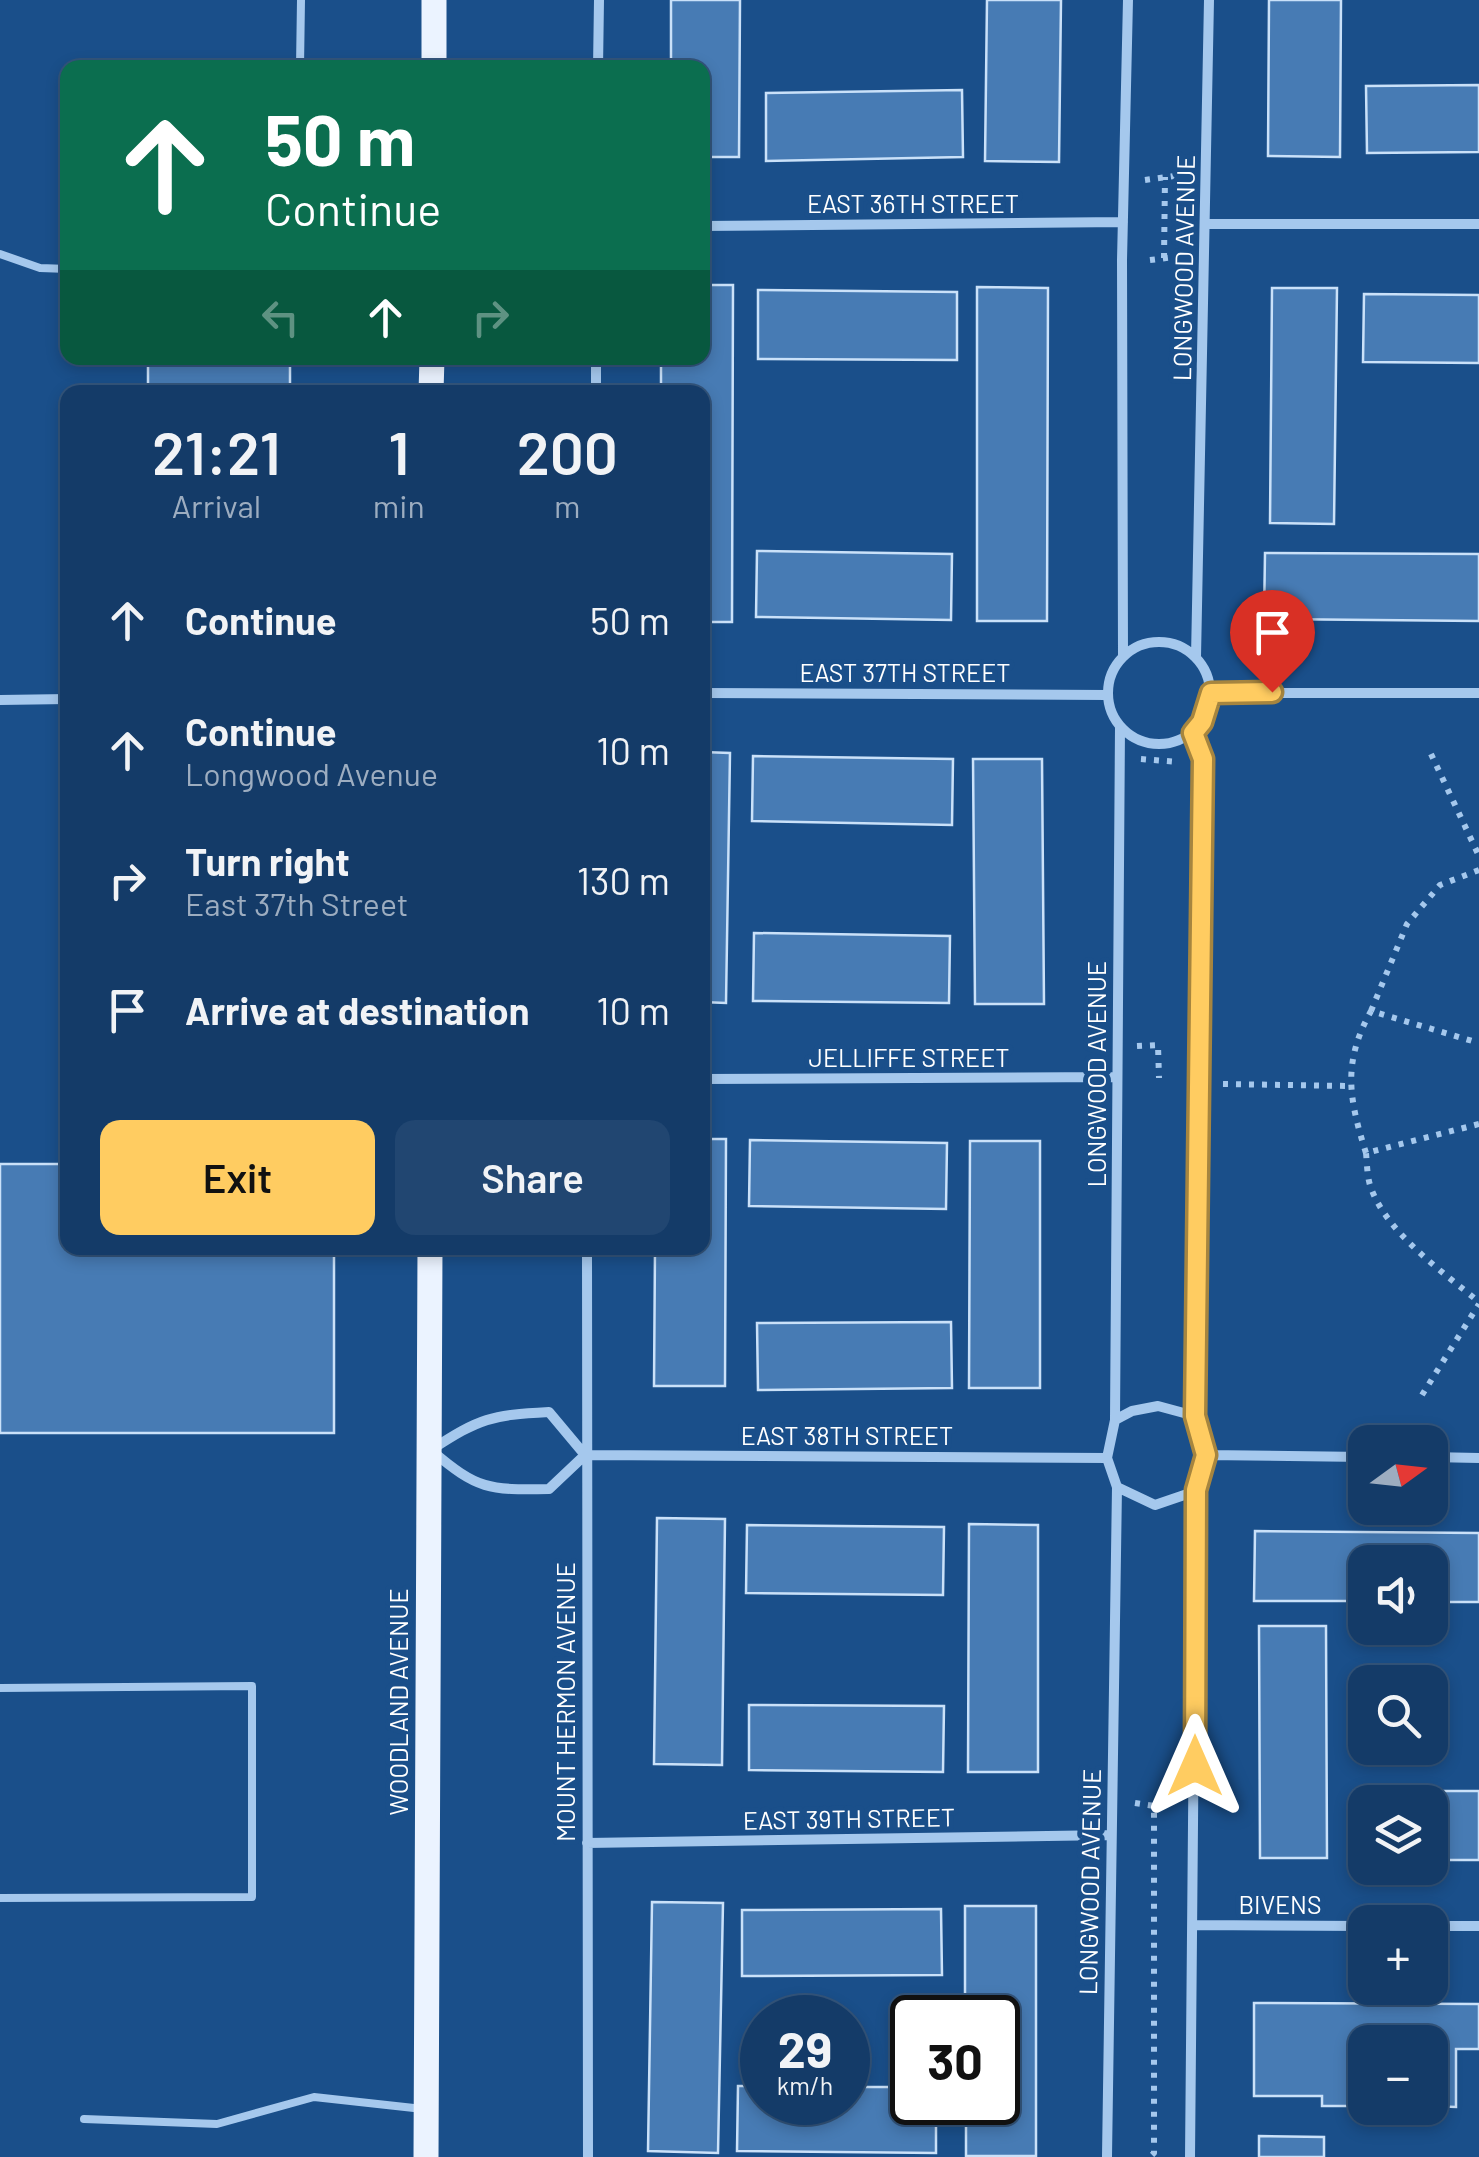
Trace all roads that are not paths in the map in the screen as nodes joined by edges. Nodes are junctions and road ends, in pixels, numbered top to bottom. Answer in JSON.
{"nodes":[{"id":1,"x":301,"y":0,"type":"edge"},
{"id":2,"x":434,"y":0,"type":"edge"},
{"id":3,"x":599,"y":0,"type":"edge"},
{"id":4,"x":1128,"y":0,"type":"edge"},
{"id":5,"x":1209,"y":0,"type":"edge"},
{"id":6,"x":300,"y":60,"type":"edge"},
{"id":7,"x":434,"y":60,"type":"edge"},
{"id":8,"x":598,"y":60,"type":"edge"},
{"id":9,"x":1124,"y":222,"type":"junction"},
{"id":10,"x":1205,"y":224,"type":"junction"},
{"id":11,"x":1479,"y":224,"type":"edge"},
{"id":12,"x":710,"y":226,"type":"edge"},
{"id":13,"x":0,"y":254,"type":"edge"},
{"id":14,"x":60,"y":269,"type":"edge"},
{"id":15,"x":1123,"y":657,"type":"junction"},
{"id":16,"x":1196,"y":657,"type":"junction"},
{"id":17,"x":710,"y":692,"type":"edge"},
{"id":18,"x":1211,"y":693,"type":"junction"},
{"id":19,"x":1479,"y":693,"type":"edge"},
{"id":20,"x":1108,"y":694,"type":"junction"},
{"id":21,"x":60,"y":699,"type":"edge"},
{"id":22,"x":0,"y":700,"type":"edge"},
{"id":23,"x":1120,"y":728,"type":"junction"},
{"id":24,"x":1193,"y":733,"type":"junction"},
{"id":25,"x":1116,"y":1077,"type":"junction"},
{"id":26,"x":710,"y":1079,"type":"edge"},
{"id":27,"x":430,"y":1255,"type":"edge"},
{"id":28,"x":587,"y":1255,"type":"edge"},
{"id":29,"x":1195,"y":1416,"type":"junction"},
{"id":30,"x":1115,"y":1420,"type":"junction"},
{"id":31,"x":431,"y":1450,"type":"junction"},
{"id":32,"x":586,"y":1455,"type":"junction"},
{"id":33,"x":1206,"y":1455,"type":"junction"},
{"id":34,"x":1348,"y":1457,"type":"edge"},
{"id":35,"x":1108,"y":1458,"type":"junction"},
{"id":36,"x":1448,"y":1458,"type":"edge"},
{"id":37,"x":1479,"y":1458,"type":"edge"},
{"id":38,"x":1117,"y":1487,"type":"junction"},
{"id":39,"x":1196,"y":1490,"type":"junction"},
{"id":40,"x":0,"y":1688,"type":"edge"},
{"id":41,"x":1111,"y":1835,"type":"junction"},
{"id":42,"x":587,"y":1843,"type":"junction"},
{"id":43,"x":0,"y":1898,"type":"edge"},
{"id":44,"x":1194,"y":1925,"type":"junction"},
{"id":45,"x":1348,"y":1926,"type":"edge"},
{"id":46,"x":1448,"y":1926,"type":"edge"},
{"id":47,"x":1479,"y":1926,"type":"edge"},
{"id":48,"x":428,"y":2109,"type":"junction"},
{"id":49,"x":84,"y":2119,"type":"dead end"},
{"id":50,"x":426,"y":2157,"type":"edge"},
{"id":51,"x":588,"y":2157,"type":"edge"},
{"id":52,"x":1107,"y":2157,"type":"edge"},
{"id":53,"x":1190,"y":2157,"type":"edge"}],
"edges":[{"from":1,"to":6,"type":"lane"},
{"from":2,"to":7,"type":"main road"},
{"from":3,"to":8,"type":"street"},
{"from":4,"to":9,"type":"street"},
{"from":5,"to":10,"type":"street","name":"LONGWOOD AVENUE"},
{"from":9,"to":12,"type":"street","name":"EAST 36TH STREET"},
{"from":9,"to":15,"type":"street"},
{"from":10,"to":11,"type":"street"},
{"from":10,"to":16,"type":"street","name":"LONGWOOD AVENUE"},
{"from":13,"to":14,"type":"lane"},
{"from":15,"to":16,"type":"street"},
{"from":15,"to":20,"type":"street"},
{"from":16,"to":18,"type":"street"},
{"from":17,"to":20,"type":"street","name":"EAST 37TH STREET"},
{"from":18,"to":19,"type":"street"},
{"from":18,"to":24,"type":"street"},
{"from":20,"to":23,"type":"street"},
{"from":21,"to":22,"type":"street"},
{"from":23,"to":24,"type":"street"},
{"from":23,"to":25,"type":"street","name":"LONGWOOD AVENUE"},
{"from":24,"to":29,"type":"street"},
{"from":25,"to":26,"type":"street","name":"JELLIFFE STREET"},
{"from":25,"to":30,"type":"street","name":"LONGWOOD AVENUE"},
{"from":27,"to":31,"type":"main road","name":"WOODLAND AVENUE"},
{"from":28,"to":32,"type":"street","name":"MOUNT HERMON AVENUE"},
{"from":29,"to":30,"type":"street"},
{"from":29,"to":33,"type":"street"},
{"from":30,"to":35,"type":"street"},
{"from":31,"to":32,"type":"street"},
{"from":31,"to":32,"type":"street"},
{"from":31,"to":48,"type":"main road","name":"WOODLAND AVENUE"},
{"from":32,"to":35,"type":"street","name":"EAST 38TH STREET"},
{"from":32,"to":42,"type":"street","name":"MOUNT HERMON AVENUE"},
{"from":33,"to":34,"type":"street"},
{"from":33,"to":39,"type":"street"},
{"from":35,"to":38,"type":"street"},
{"from":36,"to":37,"type":"street"},
{"from":38,"to":39,"type":"street"},
{"from":38,"to":41,"type":"street","name":"LONGWOOD AVENUE"},
{"from":39,"to":44,"type":"street"},
{"from":40,"to":43,"type":"lane"},
{"from":41,"to":42,"type":"street","name":"EAST 39TH STREET"},
{"from":41,"to":52,"type":"street","name":"LONGWOOD AVENUE"},
{"from":42,"to":51,"type":"street","name":"MOUNT HERMON AVENUE"},
{"from":44,"to":45,"type":"street","name":"BIVENS"},
{"from":44,"to":53,"type":"street"},
{"from":46,"to":47,"type":"street"},
{"from":48,"to":49,"type":"lane"},
{"from":48,"to":50,"type":"main road","name":"WOODLAND AVENUE"}]}
